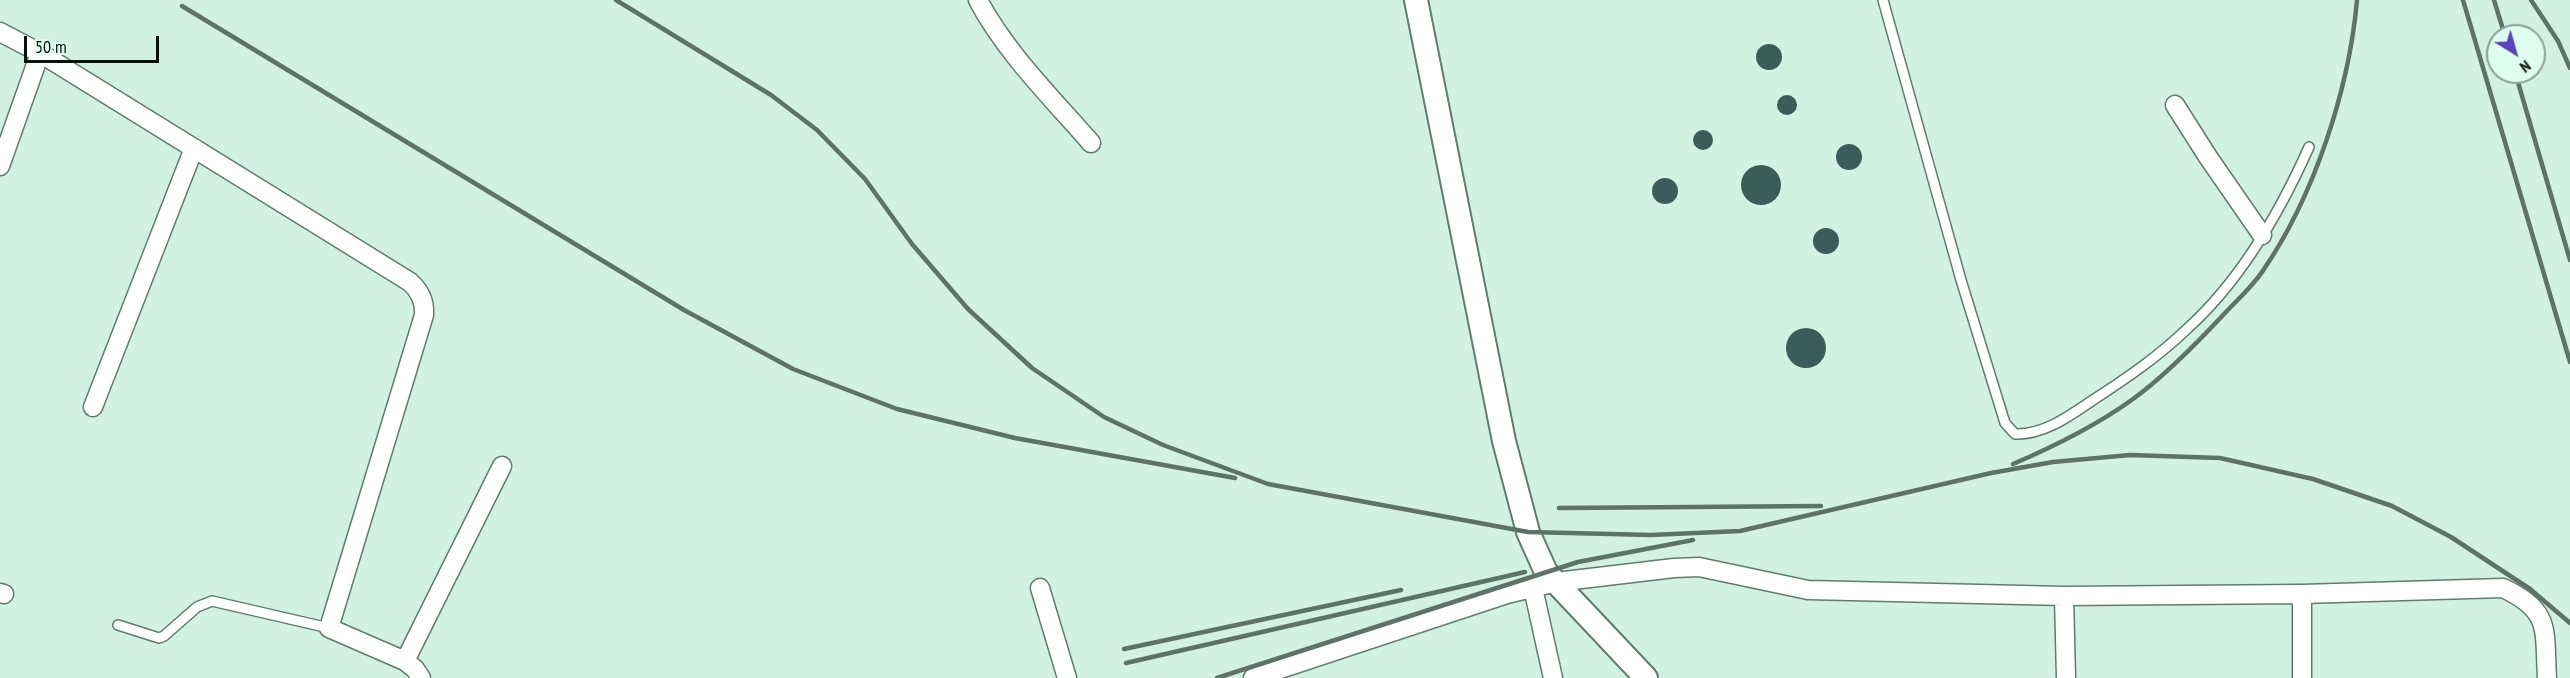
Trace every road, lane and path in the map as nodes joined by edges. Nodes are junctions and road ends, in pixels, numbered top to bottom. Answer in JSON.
{"nodes":[{"id":1,"x":978,"y":0,"type":"edge"},
{"id":2,"x":1416,"y":0,"type":"edge"},
{"id":3,"x":1883,"y":0,"type":"edge"},
{"id":4,"x":0,"y":32,"type":"edge"},
{"id":5,"x":40,"y":53,"type":"junction"},
{"id":6,"x":2175,"y":105,"type":"dead end"},
{"id":7,"x":1091,"y":143,"type":"dead end"},
{"id":8,"x":2309,"y":147,"type":"dead end"},
{"id":9,"x":194,"y":148,"type":"junction"},
{"id":10,"x":0,"y":166,"type":"edge"},
{"id":11,"x":2262,"y":235,"type":"junction"},
{"id":12,"x":93,"y":407,"type":"dead end"},
{"id":13,"x":502,"y":466,"type":"dead end"},
{"id":14,"x":1556,"y":582,"type":"junction"},
{"id":15,"x":1040,"y":588,"type":"dead end"},
{"id":16,"x":1533,"y":588,"type":"junction"},
{"id":17,"x":2302,"y":594,"type":"junction"},
{"id":18,"x":2064,"y":596,"type":"junction"},
{"id":19,"x":118,"y":625,"type":"dead end"},
{"id":20,"x":329,"y":628,"type":"junction"},
{"id":21,"x":405,"y":661,"type":"junction"},
{"id":22,"x":421,"y":678,"type":"edge"},
{"id":23,"x":1067,"y":678,"type":"edge"},
{"id":24,"x":1253,"y":678,"type":"edge"},
{"id":25,"x":1553,"y":678,"type":"edge"},
{"id":26,"x":1646,"y":678,"type":"edge"},
{"id":27,"x":2066,"y":678,"type":"edge"},
{"id":28,"x":2302,"y":678,"type":"edge"},
{"id":29,"x":2547,"y":678,"type":"edge"}],
"edges":[{"from":1,"to":7,"type":"street"},
{"from":2,"to":14,"type":"street"},
{"from":3,"to":11,"type":"lane"},
{"from":4,"to":5,"type":"street"},
{"from":5,"to":9,"type":"street"},
{"from":5,"to":10,"type":"street"},
{"from":6,"to":11,"type":"street"},
{"from":8,"to":11,"type":"lane"},
{"from":9,"to":12,"type":"street"},
{"from":9,"to":20,"type":"street"},
{"from":13,"to":21,"type":"street"},
{"from":14,"to":16,"type":"street"},
{"from":14,"to":18,"type":"street"},
{"from":14,"to":26,"type":"street"},
{"from":15,"to":23,"type":"street"},
{"from":16,"to":24,"type":"street"},
{"from":16,"to":25,"type":"street"},
{"from":17,"to":18,"type":"street"},
{"from":17,"to":28,"type":"street"},
{"from":17,"to":29,"type":"street"},
{"from":18,"to":27,"type":"street"},
{"from":19,"to":20,"type":"lane"},
{"from":20,"to":21,"type":"street"},
{"from":21,"to":22,"type":"street"}]}
